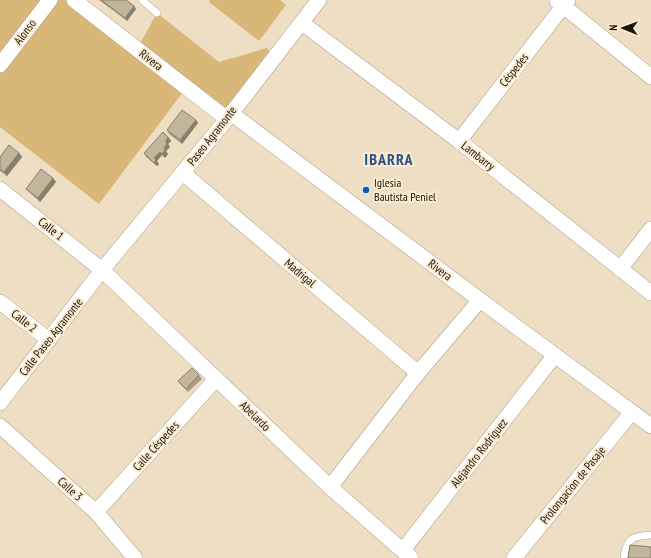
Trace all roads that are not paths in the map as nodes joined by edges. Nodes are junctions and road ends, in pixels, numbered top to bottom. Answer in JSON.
{"nodes":[{"id":1,"x":50,"y":0,"type":"edge"},
{"id":2,"x":74,"y":0,"type":"edge"},
{"id":3,"x":142,"y":0,"type":"edge"},
{"id":4,"x":319,"y":0,"type":"edge"},
{"id":5,"x":563,"y":2,"type":"edge"},
{"id":6,"x":157,"y":13,"type":"dead end"},
{"id":7,"x":302,"y":23,"type":"junction"},
{"id":8,"x":0,"y":65,"type":"edge"},
{"id":9,"x":651,"y":77,"type":"edge"},
{"id":10,"x":229,"y":116,"type":"junction"},
{"id":11,"x":459,"y":141,"type":"junction"},
{"id":12,"x":183,"y":173,"type":"junction"},
{"id":13,"x":0,"y":189,"type":"edge"},
{"id":14,"x":651,"y":229,"type":"edge"},
{"id":15,"x":620,"y":269,"type":"junction"},
{"id":16,"x":102,"y":270,"type":"junction"},
{"id":17,"x":651,"y":293,"type":"edge"},
{"id":18,"x":480,"y":300,"type":"junction"},
{"id":19,"x":0,"y":302,"type":"edge"},
{"id":20,"x":49,"y":340,"type":"junction"},
{"id":21,"x":555,"y":355,"type":"junction"},
{"id":22,"x":418,"y":373,"type":"junction"},
{"id":23,"x":216,"y":379,"type":"junction"},
{"id":24,"x":0,"y":403,"type":"edge"},
{"id":25,"x":632,"y":412,"type":"junction"},
{"id":26,"x":0,"y":426,"type":"edge"},
{"id":27,"x":651,"y":426,"type":"edge"},
{"id":28,"x":330,"y":487,"type":"junction"},
{"id":29,"x":96,"y":512,"type":"junction"},
{"id":30,"x":651,"y":534,"type":"edge"},
{"id":31,"x":407,"y":554,"type":"edge"},
{"id":32,"x":135,"y":558,"type":"edge"},
{"id":33,"x":514,"y":558,"type":"edge"},
{"id":34,"x":624,"y":558,"type":"edge"}],
"edges":[{"from":1,"to":8,"type":"street","name":"Alonso"},
{"from":2,"to":10,"type":"street","name":"Rivera"},
{"from":3,"to":6,"type":"lane"},
{"from":4,"to":7,"type":"street","name":"Paseo Agramonte"},
{"from":5,"to":9,"type":"street"},
{"from":5,"to":11,"type":"street","name":"Céspedes"},
{"from":7,"to":10,"type":"street","name":"Paseo Agramonte"},
{"from":7,"to":11,"type":"street","name":"Lambarry"},
{"from":10,"to":12,"type":"street","name":"Paseo Agramonte"},
{"from":10,"to":18,"type":"street","name":"Rivera"},
{"from":11,"to":15,"type":"street","name":"Lambarry"},
{"from":12,"to":16,"type":"street","name":"Paseo Agramonte"},
{"from":12,"to":22,"type":"street","name":"Madrigal"},
{"from":13,"to":16,"type":"street","name":"Calle 1"},
{"from":14,"to":15,"type":"street"},
{"from":15,"to":17,"type":"street","name":"Lambarry"},
{"from":16,"to":20,"type":"street","name":"Calle Paseo Agramonte"},
{"from":16,"to":23,"type":"street","name":"Abelardo"},
{"from":18,"to":21,"type":"street","name":"Rivera"},
{"from":18,"to":22,"type":"street"},
{"from":19,"to":20,"type":"street","name":"Calle 2"},
{"from":20,"to":24,"type":"street","name":"Calle Paseo Agramonte"},
{"from":21,"to":25,"type":"street","name":"Rivera"},
{"from":21,"to":31,"type":"street","name":"Alejandro Rodriguez"},
{"from":22,"to":28,"type":"street"},
{"from":23,"to":28,"type":"street","name":"Abelardo"},
{"from":23,"to":29,"type":"street","name":"Calle Céspedes"},
{"from":25,"to":27,"type":"street","name":"Rivera"},
{"from":25,"to":33,"type":"street","name":"Prolongacion de Pasaje"},
{"from":26,"to":29,"type":"street","name":"Calle 3"},
{"from":28,"to":31,"type":"street","name":"Abelardo"},
{"from":29,"to":32,"type":"street","name":"Calle 3"},
{"from":30,"to":34,"type":"lane"}]}
